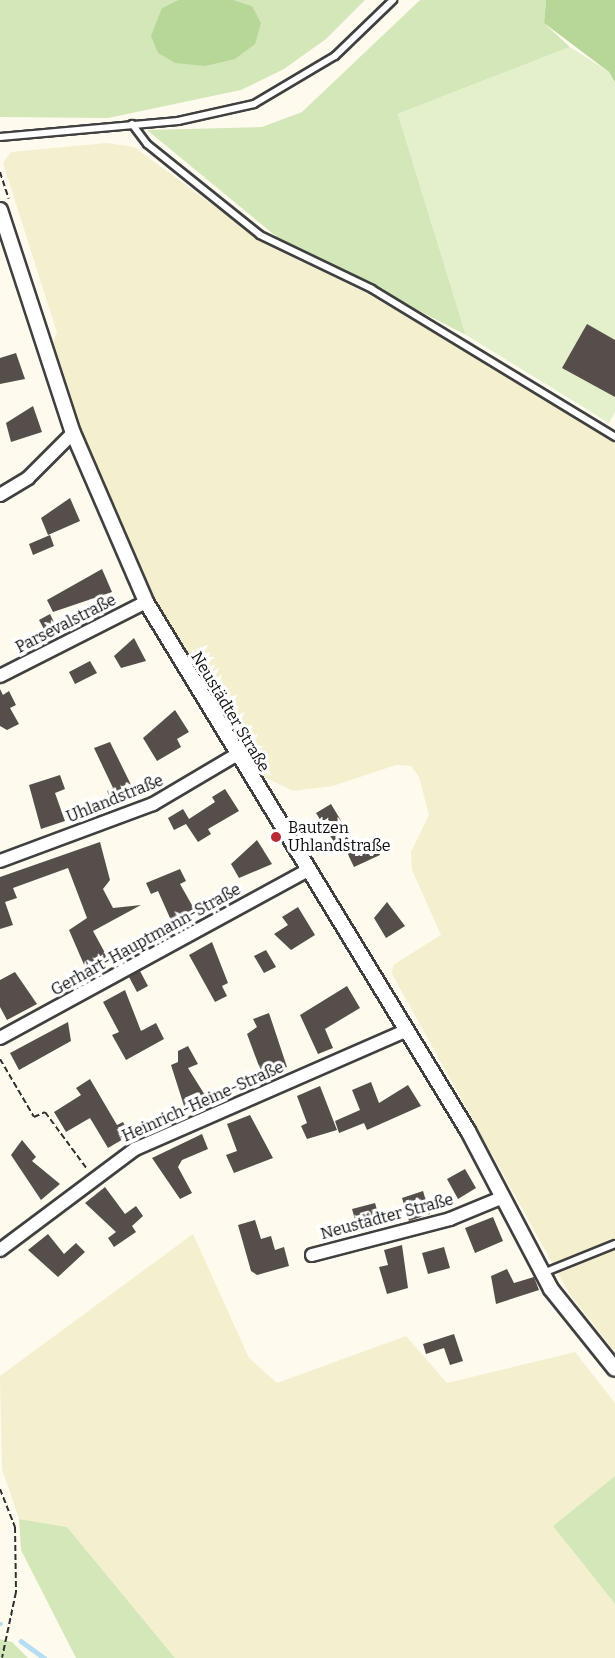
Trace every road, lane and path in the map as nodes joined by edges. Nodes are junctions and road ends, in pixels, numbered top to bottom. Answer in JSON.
{"nodes":[{"id":1,"x":393,"y":0,"type":"edge"},
{"id":2,"x":132,"y":124,"type":"junction"},
{"id":3,"x":0,"y":137,"type":"edge"},
{"id":4,"x":0,"y":210,"type":"edge"},
{"id":5,"x":73,"y":433,"type":"junction"},
{"id":6,"x":615,"y":437,"type":"edge"},
{"id":7,"x":0,"y":495,"type":"edge"},
{"id":8,"x":146,"y":602,"type":"junction"},
{"id":9,"x":0,"y":676,"type":"edge"},
{"id":10,"x":236,"y":755,"type":"junction"},
{"id":11,"x":0,"y":861,"type":"edge"},
{"id":12,"x":308,"y":870,"type":"junction"},
{"id":13,"x":405,"y":1031,"type":"junction"},
{"id":14,"x":0,"y":1038,"type":"edge"},
{"id":15,"x":0,"y":1059,"type":"edge"},
{"id":16,"x":92,"y":1176,"type":"junction"},
{"id":17,"x":503,"y":1197,"type":"junction"},
{"id":18,"x":615,"y":1244,"type":"edge"},
{"id":19,"x":0,"y":1250,"type":"edge"},
{"id":20,"x":312,"y":1255,"type":"dead end"},
{"id":21,"x":543,"y":1273,"type":"junction"},
{"id":22,"x":615,"y":1369,"type":"edge"},
{"id":23,"x":0,"y":1489,"type":"edge"},
{"id":24,"x":2,"y":1658,"type":"edge"}],
"edges":[{"from":1,"to":2,"type":"lane"},
{"from":2,"to":3,"type":"lane"},
{"from":2,"to":6,"type":"lane"},
{"from":4,"to":5,"type":"street","name":"Neustädter Straße"},
{"from":5,"to":7,"type":"street"},
{"from":5,"to":8,"type":"street","name":"Neustädter Straße"},
{"from":8,"to":9,"type":"street","name":"Parsevalstraße"},
{"from":8,"to":10,"type":"street","name":"Neustädter Straße"},
{"from":10,"to":11,"type":"street","name":"Uhlandstraße"},
{"from":10,"to":12,"type":"street","name":"Neustädter Straße"},
{"from":12,"to":13,"type":"street","name":"Neustädter Straße"},
{"from":12,"to":14,"type":"street","name":"Gerhart-Hauptmann-Straße"},
{"from":13,"to":16,"type":"street","name":"Heinrich-Heine-Straße"},
{"from":13,"to":17,"type":"street","name":"Neustädter Straße"},
{"from":15,"to":16,"type":"path"},
{"from":16,"to":19,"type":"street","name":"Heinrich-Heine-Straße"},
{"from":17,"to":20,"type":"street","name":"Neustädter Straße"},
{"from":17,"to":21,"type":"street","name":"Neustädter Straße"},
{"from":18,"to":21,"type":"lane"},
{"from":21,"to":22,"type":"street","name":"Neustädter Straße"},
{"from":23,"to":24,"type":"path"}]}
